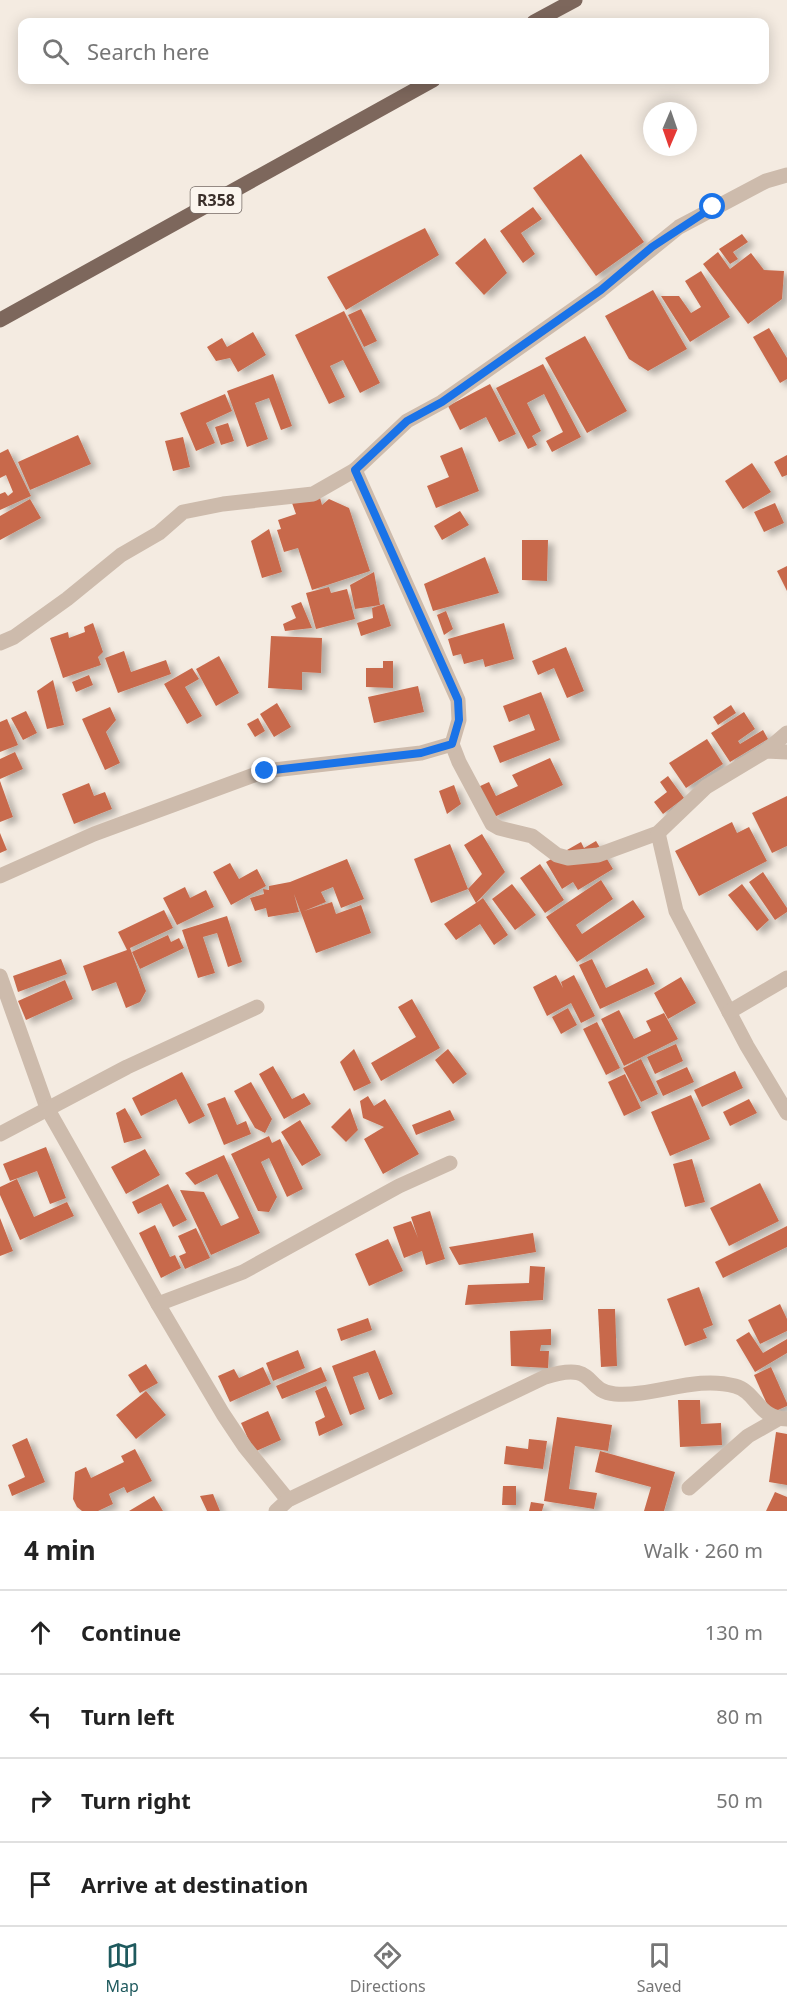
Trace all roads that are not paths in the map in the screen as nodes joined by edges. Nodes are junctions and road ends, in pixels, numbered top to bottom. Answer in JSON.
{"nodes":[{"id":1,"x":575,"y":0,"type":"edge"},
{"id":2,"x":541,"y":18,"type":"edge"},
{"id":3,"x":426,"y":84,"type":"edge"},
{"id":4,"x":787,"y":175,"type":"edge"},
{"id":5,"x":0,"y":320,"type":"edge"},
{"id":6,"x":355,"y":470,"type":"junction"},
{"id":7,"x":0,"y":643,"type":"edge"},
{"id":8,"x":787,"y":733,"type":"edge"},
{"id":9,"x":452,"y":744,"type":"junction"},
{"id":10,"x":766,"y":751,"type":"junction"},
{"id":11,"x":787,"y":752,"type":"edge"},
{"id":12,"x":658,"y":833,"type":"junction"},
{"id":13,"x":0,"y":876,"type":"edge"},
{"id":14,"x":0,"y":976,"type":"edge"},
{"id":15,"x":787,"y":978,"type":"edge"},
{"id":16,"x":257,"y":1007,"type":"dead end"},
{"id":17,"x":729,"y":1012,"type":"junction"},
{"id":18,"x":47,"y":1108,"type":"junction"},
{"id":19,"x":787,"y":1113,"type":"edge"},
{"id":20,"x":0,"y":1134,"type":"edge"},
{"id":21,"x":450,"y":1163,"type":"dead end"},
{"id":22,"x":158,"y":1304,"type":"junction"},
{"id":23,"x":783,"y":1419,"type":"edge"},
{"id":24,"x":690,"y":1488,"type":"dead end"},
{"id":25,"x":288,"y":1500,"type":"junction"},
{"id":26,"x":276,"y":1511,"type":"edge"}],
"edges":[{"from":1,"to":2,"type":"main road"},
{"from":3,"to":5,"type":"main road","number":"R358"},
{"from":4,"to":6,"type":"street"},
{"from":6,"to":7,"type":"street"},
{"from":6,"to":9,"type":"street"},
{"from":8,"to":10,"type":"street"},
{"from":9,"to":12,"type":"street"},
{"from":9,"to":13,"type":"street"},
{"from":10,"to":11,"type":"street"},
{"from":10,"to":12,"type":"street"},
{"from":12,"to":17,"type":"street"},
{"from":14,"to":18,"type":"street"},
{"from":15,"to":17,"type":"street"},
{"from":16,"to":18,"type":"street"},
{"from":17,"to":19,"type":"street"},
{"from":18,"to":20,"type":"street"},
{"from":18,"to":22,"type":"street"},
{"from":21,"to":22,"type":"street"},
{"from":22,"to":25,"type":"street"},
{"from":23,"to":24,"type":"street"},
{"from":23,"to":25,"type":"street"},
{"from":25,"to":26,"type":"street"}]}
